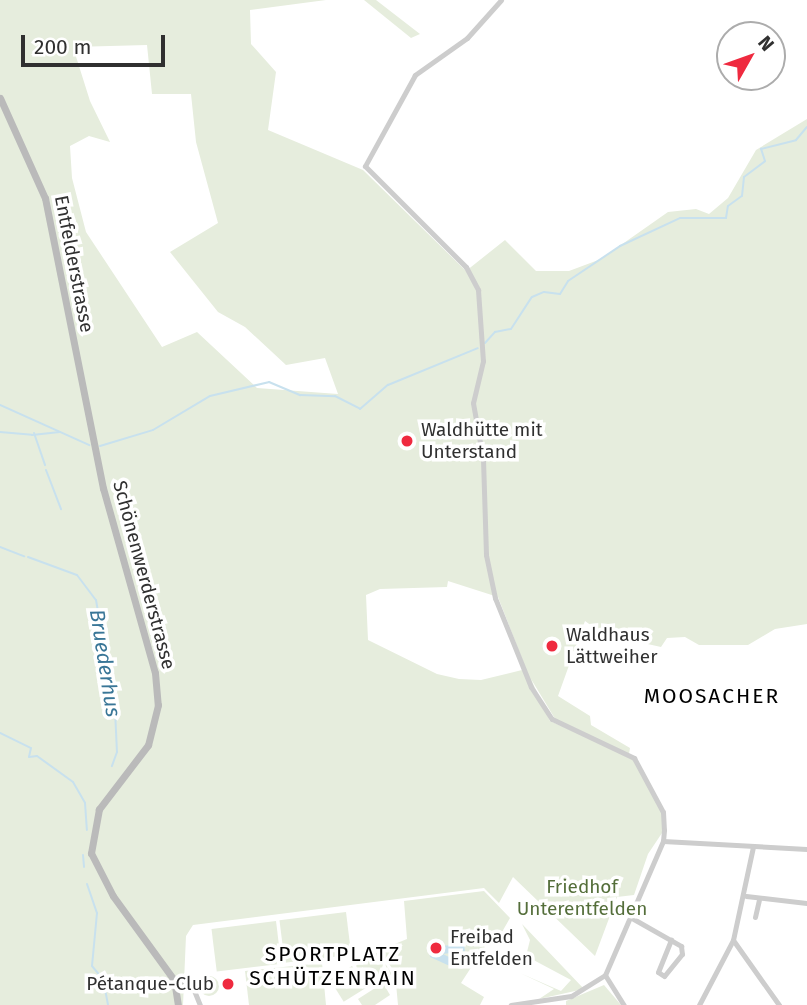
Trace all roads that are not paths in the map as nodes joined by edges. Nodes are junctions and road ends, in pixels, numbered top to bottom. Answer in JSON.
{"nodes":[{"id":1,"x":501,"y":0,"type":"edge"},
{"id":2,"x":0,"y":98,"type":"edge"},
{"id":3,"x":94,"y":444,"type":"joint"},
{"id":4,"x":663,"y":841,"type":"junction"},
{"id":5,"x":753,"y":847,"type":"junction"},
{"id":6,"x":807,"y":849,"type":"edge"},
{"id":7,"x":746,"y":896,"type":"junction"},
{"id":8,"x":759,"y":900,"type":"junction"},
{"id":9,"x":807,"y":903,"type":"edge"},
{"id":10,"x":630,"y":916,"type":"junction"},
{"id":11,"x":755,"y":917,"type":"dead end"},
{"id":12,"x":671,"y":940,"type":"junction"},
{"id":13,"x":733,"y":940,"type":"junction"},
{"id":14,"x":605,"y":975,"type":"junction"},
{"id":15,"x":174,"y":980,"type":"junction"},
{"id":16,"x":178,"y":1005,"type":"edge"},
{"id":17,"x":200,"y":1005,"type":"edge"},
{"id":18,"x":511,"y":1005,"type":"edge"},
{"id":19,"x":624,"y":1005,"type":"edge"},
{"id":20,"x":699,"y":1005,"type":"edge"},
{"id":21,"x":779,"y":1005,"type":"edge"}],
"edges":[{"from":1,"to":4,"type":"street"},
{"from":2,"to":3,"type":"street","name":"Entfelderstrasse"},
{"from":3,"to":15,"type":"street","name":"Schönenwerderstrasse"},
{"from":4,"to":5,"type":"street"},
{"from":4,"to":10,"type":"street"},
{"from":5,"to":6,"type":"street"},
{"from":5,"to":7,"type":"street"},
{"from":7,"to":8,"type":"street"},
{"from":7,"to":13,"type":"street"},
{"from":8,"to":9,"type":"street"},
{"from":8,"to":11,"type":"street"},
{"from":10,"to":12,"type":"street"},
{"from":10,"to":14,"type":"street"},
{"from":12,"to":12,"type":"street"},
{"from":13,"to":20,"type":"street"},
{"from":13,"to":21,"type":"street"},
{"from":14,"to":18,"type":"street"},
{"from":14,"to":19,"type":"street"},
{"from":15,"to":16,"type":"street","name":"Schönenwerderstrasse"},
{"from":15,"to":17,"type":"street"}]}
